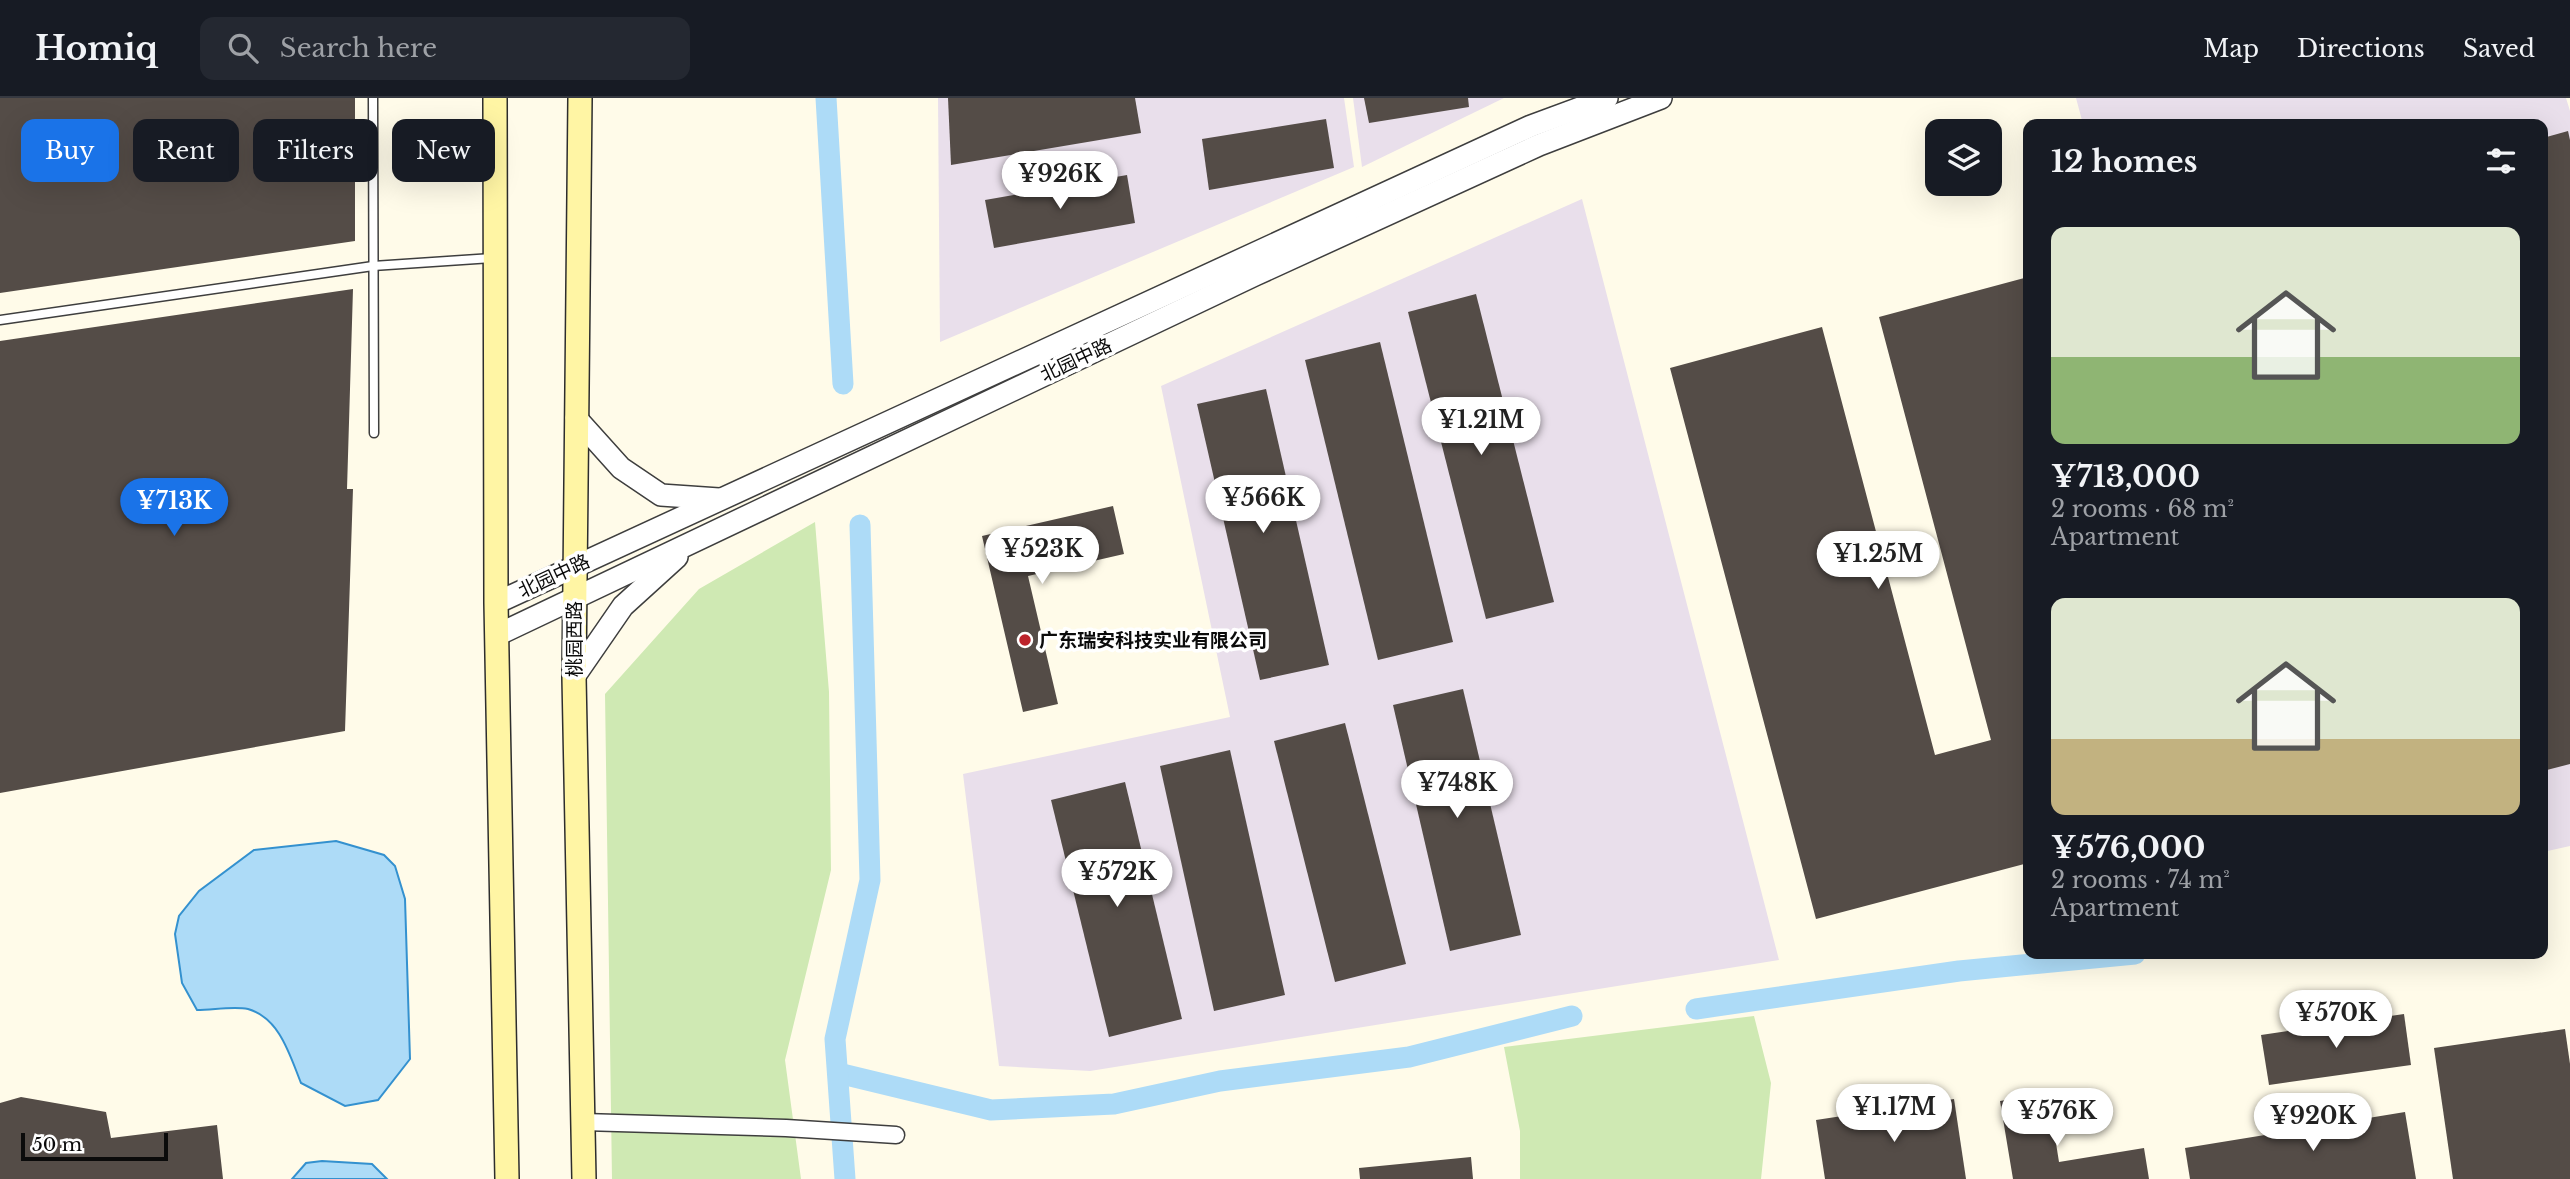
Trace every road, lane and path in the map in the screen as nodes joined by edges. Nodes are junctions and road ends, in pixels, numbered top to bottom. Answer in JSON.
{"nodes":[{"id":1,"x":373,"y":98,"type":"edge"},
{"id":2,"x":495,"y":98,"type":"edge"},
{"id":3,"x":580,"y":98,"type":"edge"},
{"id":4,"x":1607,"y":98,"type":"edge"},
{"id":5,"x":1661,"y":98,"type":"edge"},
{"id":6,"x":495,"y":258,"type":"junction"},
{"id":7,"x":373,"y":266,"type":"junction"},
{"id":8,"x":0,"y":320,"type":"edge"},
{"id":9,"x":576,"y":418,"type":"junction"},
{"id":10,"x":374,"y":433,"type":"dead end"},
{"id":11,"x":721,"y":499,"type":"junction"},
{"id":12,"x":694,"y":541,"type":"junction"},
{"id":13,"x":575,"y":567,"type":"junction"},
{"id":14,"x":574,"y":598,"type":"junction"},
{"id":15,"x":496,"y":603,"type":"junction"},
{"id":16,"x":497,"y":635,"type":"junction"},
{"id":17,"x":574,"y":677,"type":"junction"},
{"id":18,"x":583,"y":1122,"type":"junction"},
{"id":19,"x":896,"y":1135,"type":"dead end"},
{"id":20,"x":507,"y":1179,"type":"edge"},
{"id":21,"x":584,"y":1179,"type":"edge"}],
"edges":[{"from":1,"to":7,"type":"lane"},
{"from":2,"to":6,"type":"main road"},
{"from":3,"to":9,"type":"main road","name":"桃园西路"},
{"from":4,"to":11,"type":"street","name":"北园中路"},
{"from":5,"to":12,"type":"street","name":"北园中路"},
{"from":6,"to":7,"type":"lane"},
{"from":6,"to":15,"type":"main road"},
{"from":7,"to":8,"type":"lane"},
{"from":7,"to":10,"type":"lane"},
{"from":9,"to":11,"type":"street"},
{"from":9,"to":13,"type":"main road","name":"桃园西路"},
{"from":11,"to":13,"type":"street","name":"北园中路"},
{"from":12,"to":14,"type":"street","name":"北园中路"},
{"from":12,"to":17,"type":"street"},
{"from":13,"to":14,"type":"main road","name":"桃园西路"},
{"from":13,"to":15,"type":"street","name":"北园中路"},
{"from":14,"to":16,"type":"street","name":"北园中路"},
{"from":14,"to":17,"type":"main road","name":"桃园西路"},
{"from":15,"to":16,"type":"main road"},
{"from":16,"to":20,"type":"main road"},
{"from":17,"to":18,"type":"main road","name":"桃园西路"},
{"from":18,"to":19,"type":"street"},
{"from":18,"to":21,"type":"main road","name":"桃园西路"}]}
